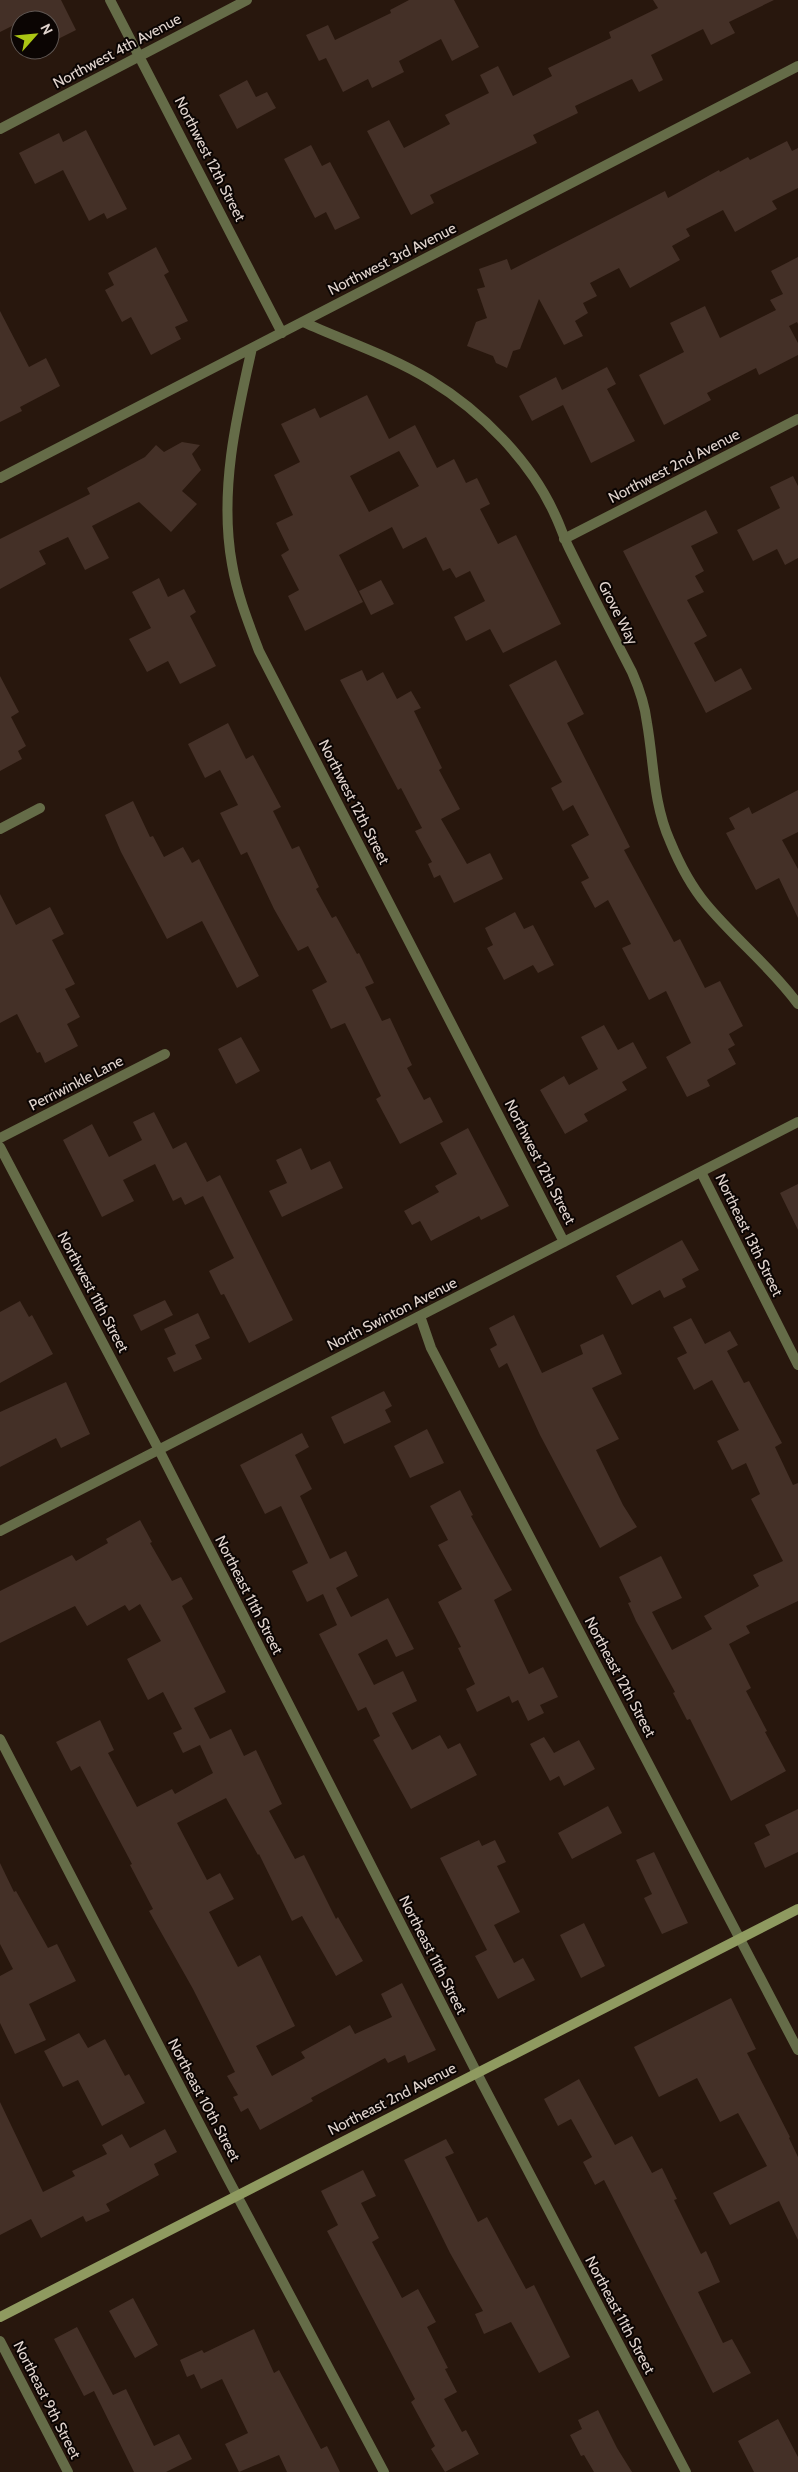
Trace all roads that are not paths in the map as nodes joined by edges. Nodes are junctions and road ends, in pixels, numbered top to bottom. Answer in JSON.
{"nodes":[{"id":1,"x":110,"y":0,"type":"edge"},
{"id":2,"x":247,"y":0,"type":"edge"},
{"id":3,"x":140,"y":56,"type":"junction"},
{"id":4,"x":798,"y":66,"type":"edge"},
{"id":5,"x":0,"y":129,"type":"edge"},
{"id":6,"x":303,"y":322,"type":"junction"},
{"id":7,"x":282,"y":333,"type":"junction"},
{"id":8,"x":252,"y":348,"type":"junction"},
{"id":9,"x":798,"y":419,"type":"edge"},
{"id":10,"x":0,"y":478,"type":"edge"},
{"id":11,"x":564,"y":539,"type":"junction"},
{"id":12,"x":40,"y":808,"type":"dead end"},
{"id":13,"x":0,"y":829,"type":"edge"},
{"id":14,"x":798,"y":1004,"type":"edge"},
{"id":15,"x":165,"y":1054,"type":"dead end"},
{"id":16,"x":798,"y":1122,"type":"edge"},
{"id":17,"x":0,"y":1138,"type":"edge"},
{"id":18,"x":0,"y":1147,"type":"edge"},
{"id":19,"x":701,"y":1172,"type":"junction"},
{"id":20,"x":564,"y":1242,"type":"junction"},
{"id":21,"x":420,"y":1316,"type":"junction"},
{"id":22,"x":798,"y":1365,"type":"edge"},
{"id":23,"x":159,"y":1450,"type":"junction"},
{"id":24,"x":0,"y":1531,"type":"edge"},
{"id":25,"x":0,"y":1739,"type":"edge"},
{"id":26,"x":798,"y":1909,"type":"edge"},
{"id":27,"x":740,"y":1938,"type":"junction"},
{"id":28,"x":798,"y":2050,"type":"edge"},
{"id":29,"x":476,"y":2073,"type":"junction"},
{"id":30,"x":237,"y":2196,"type":"junction"},
{"id":31,"x":0,"y":2317,"type":"edge"},
{"id":32,"x":0,"y":2341,"type":"edge"},
{"id":33,"x":68,"y":2472,"type":"edge"},
{"id":34,"x":384,"y":2472,"type":"edge"},
{"id":35,"x":686,"y":2472,"type":"edge"}],
"edges":[{"from":1,"to":3,"type":"street","name":"Northwest 12th Street"},
{"from":2,"to":3,"type":"street","name":"Northwest 4th Avenue"},
{"from":3,"to":5,"type":"street","name":"Northwest 4th Avenue"},
{"from":3,"to":7,"type":"street","name":"Northwest 12th Street"},
{"from":4,"to":6,"type":"street","name":"Northwest 3rd Avenue"},
{"from":6,"to":7,"type":"street","name":"Northwest 3rd Avenue"},
{"from":6,"to":11,"type":"street","name":"Grove Way"},
{"from":7,"to":8,"type":"street","name":"Northwest 3rd Avenue"},
{"from":8,"to":10,"type":"street","name":"Northwest 3rd Avenue"},
{"from":8,"to":20,"type":"street","name":"Northwest 12th Street"},
{"from":9,"to":11,"type":"street","name":"Northwest 2nd Avenue"},
{"from":11,"to":14,"type":"street","name":"Grove Way"},
{"from":12,"to":13,"type":"street"},
{"from":15,"to":17,"type":"street","name":"Perriwinkle Lane"},
{"from":16,"to":19,"type":"street","name":"North Swinton Avenue"},
{"from":18,"to":23,"type":"street","name":"Northwest 11th Street"},
{"from":19,"to":20,"type":"street","name":"North Swinton Avenue"},
{"from":19,"to":22,"type":"street","name":"Northeast 13th Street"},
{"from":20,"to":21,"type":"street","name":"North Swinton Avenue"},
{"from":21,"to":23,"type":"street","name":"North Swinton Avenue"},
{"from":21,"to":27,"type":"street","name":"Northeast 12th Street"},
{"from":23,"to":24,"type":"street","name":"North Swinton Avenue"},
{"from":23,"to":29,"type":"street","name":"Northeast 11th Street"},
{"from":25,"to":30,"type":"street","name":"Northeast 10th Street"},
{"from":26,"to":27,"type":"street","name":"Northeast 2nd Avenue"},
{"from":27,"to":28,"type":"street","name":"Northeast 12th Street"},
{"from":27,"to":29,"type":"street","name":"Northeast 2nd Avenue"},
{"from":29,"to":30,"type":"street","name":"Northeast 2nd Avenue"},
{"from":29,"to":35,"type":"street","name":"Northeast 11th Street"},
{"from":30,"to":31,"type":"street","name":"Northeast 2nd Avenue"},
{"from":30,"to":34,"type":"street","name":"Northeast 10th Street"},
{"from":32,"to":33,"type":"street","name":"Northeast 9th Street"}]}
